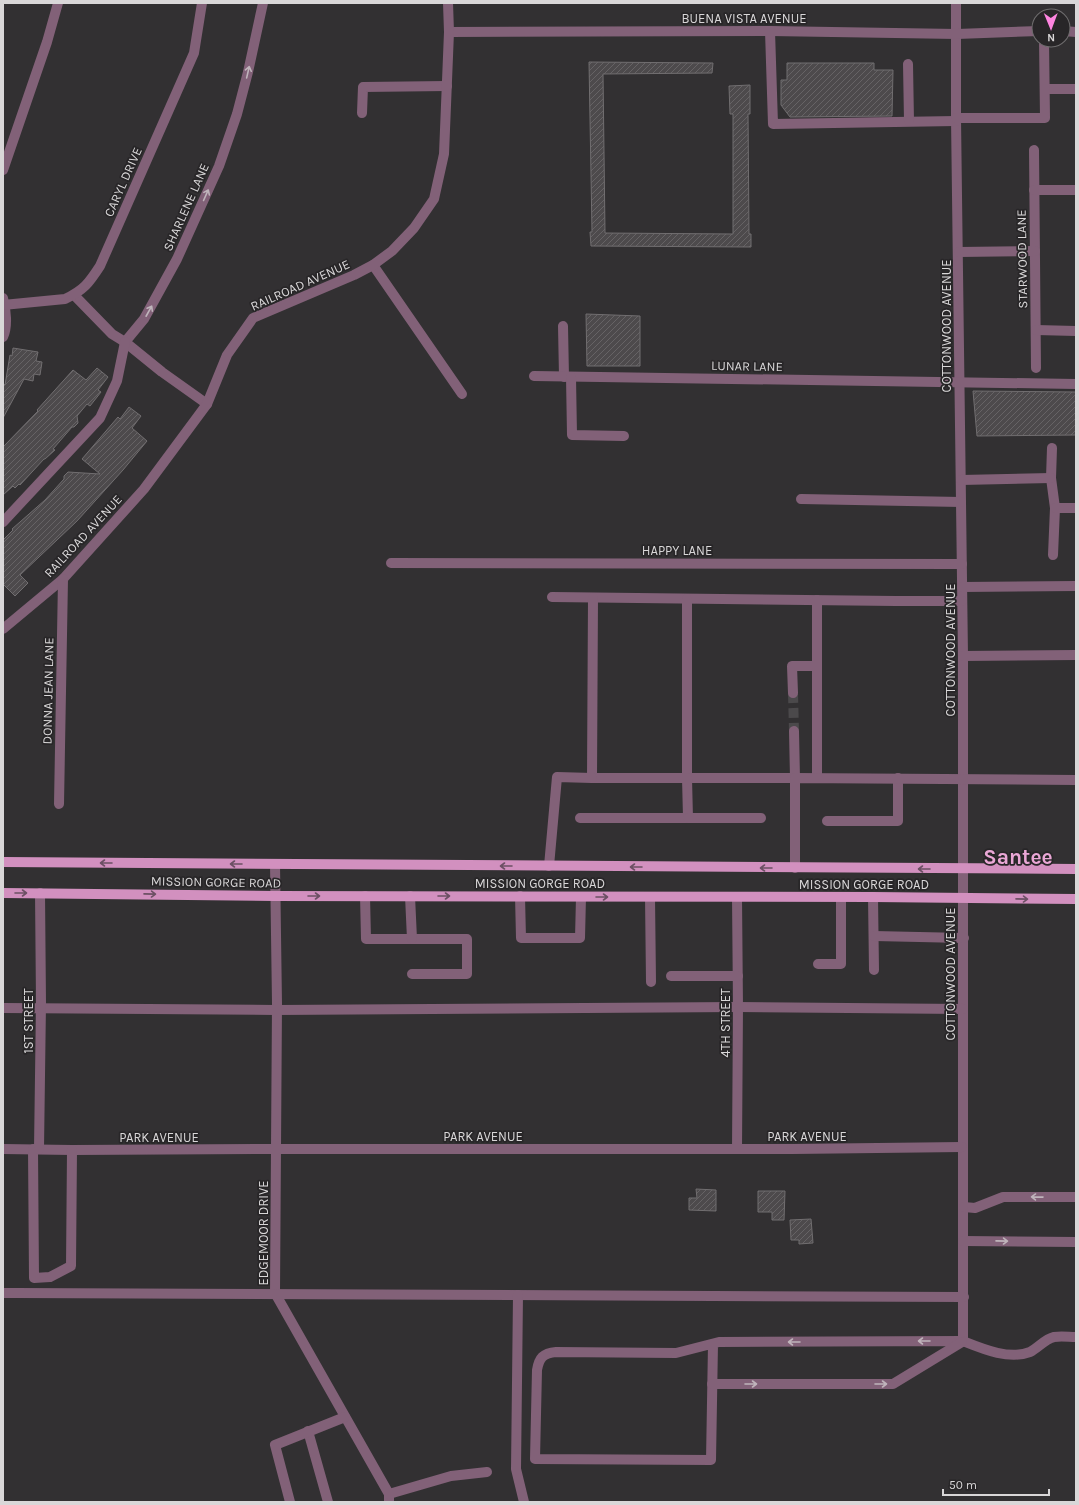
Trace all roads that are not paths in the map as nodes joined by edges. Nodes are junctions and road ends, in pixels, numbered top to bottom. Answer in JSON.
{"nodes":[{"id":1,"x":58,"y":3,"type":"edge"},
{"id":2,"x":202,"y":3,"type":"edge"},
{"id":3,"x":263,"y":3,"type":"edge"},
{"id":4,"x":448,"y":3,"type":"edge"},
{"id":5,"x":956,"y":3,"type":"edge"},
{"id":6,"x":770,"y":31,"type":"junction"},
{"id":7,"x":1031,"y":31,"type":"edge"},
{"id":8,"x":449,"y":32,"type":"junction"},
{"id":9,"x":957,"y":34,"type":"junction"},
{"id":10,"x":1044,"y":48,"type":"edge"},
{"id":11,"x":908,"y":64,"type":"dead end"},
{"id":12,"x":447,"y":86,"type":"junction"},
{"id":13,"x":1045,"y":89,"type":"junction"},
{"id":14,"x":1076,"y":90,"type":"edge"},
{"id":15,"x":362,"y":113,"type":"dead end"},
{"id":16,"x":956,"y":119,"type":"junction"},
{"id":17,"x":909,"y":121,"type":"junction"},
{"id":18,"x":1034,"y":150,"type":"dead end"},
{"id":19,"x":3,"y":170,"type":"edge"},
{"id":20,"x":1034,"y":190,"type":"junction"},
{"id":21,"x":1076,"y":190,"type":"edge"},
{"id":22,"x":1035,"y":251,"type":"junction"},
{"id":23,"x":959,"y":252,"type":"junction"},
{"id":24,"x":373,"y":265,"type":"junction"},
{"id":25,"x":74,"y":295,"type":"junction"},
{"id":26,"x":4,"y":303,"type":"edge"},
{"id":27,"x":563,"y":326,"type":"dead end"},
{"id":28,"x":1036,"y":330,"type":"junction"},
{"id":29,"x":1076,"y":331,"type":"edge"},
{"id":30,"x":3,"y":337,"type":"edge"},
{"id":31,"x":124,"y":342,"type":"junction"},
{"id":32,"x":1036,"y":368,"type":"dead end"},
{"id":33,"x":534,"y":376,"type":"dead end"},
{"id":34,"x":567,"y":377,"type":"junction"},
{"id":35,"x":960,"y":382,"type":"junction"},
{"id":36,"x":1076,"y":384,"type":"edge"},
{"id":37,"x":462,"y":394,"type":"dead end"},
{"id":38,"x":207,"y":404,"type":"junction"},
{"id":39,"x":624,"y":436,"type":"dead end"},
{"id":40,"x":1052,"y":448,"type":"dead end"},
{"id":41,"x":1051,"y":478,"type":"junction"},
{"id":42,"x":961,"y":480,"type":"junction"},
{"id":43,"x":801,"y":499,"type":"dead end"},
{"id":44,"x":961,"y":502,"type":"junction"},
{"id":45,"x":1055,"y":508,"type":"junction"},
{"id":46,"x":1076,"y":508,"type":"edge"},
{"id":47,"x":3,"y":522,"type":"edge"},
{"id":48,"x":1053,"y":555,"type":"dead end"},
{"id":49,"x":391,"y":563,"type":"dead end"},
{"id":50,"x":962,"y":564,"type":"junction"},
{"id":51,"x":63,"y":578,"type":"junction"},
{"id":52,"x":1076,"y":586,"type":"edge"},
{"id":53,"x":962,"y":587,"type":"junction"},
{"id":54,"x":552,"y":597,"type":"dead end"},
{"id":55,"x":593,"y":598,"type":"junction"},
{"id":56,"x":687,"y":599,"type":"junction"},
{"id":57,"x":817,"y":600,"type":"junction"},
{"id":58,"x":962,"y":601,"type":"junction"},
{"id":59,"x":3,"y":629,"type":"edge"},
{"id":60,"x":1076,"y":655,"type":"edge"},
{"id":61,"x":963,"y":656,"type":"junction"},
{"id":62,"x":817,"y":666,"type":"junction"},
{"id":63,"x":793,"y":693,"type":"tunnel mouth"},
{"id":64,"x":794,"y":731,"type":"tunnel mouth"},
{"id":65,"x":592,"y":778,"type":"junction"},
{"id":66,"x":688,"y":778,"type":"junction"},
{"id":67,"x":795,"y":778,"type":"junction"},
{"id":68,"x":817,"y":778,"type":"junction"},
{"id":69,"x":898,"y":778,"type":"junction"},
{"id":70,"x":964,"y":780,"type":"junction"},
{"id":71,"x":1076,"y":780,"type":"edge"},
{"id":72,"x":59,"y":804,"type":"dead end"},
{"id":73,"x":580,"y":818,"type":"dead end"},
{"id":74,"x":688,"y":818,"type":"junction"},
{"id":75,"x":761,"y":818,"type":"dead end"},
{"id":76,"x":827,"y":821,"type":"dead end"},
{"id":77,"x":3,"y":862,"type":"edge"},
{"id":78,"x":274,"y":864,"type":"junction"},
{"id":79,"x":549,"y":866,"type":"junction"},
{"id":80,"x":795,"y":868,"type":"junction"},
{"id":81,"x":963,"y":869,"type":"junction"},
{"id":82,"x":1076,"y":870,"type":"edge"},
{"id":83,"x":3,"y":893,"type":"edge"},
{"id":84,"x":40,"y":893,"type":"junction"},
{"id":85,"x":275,"y":896,"type":"junction"},
{"id":86,"x":365,"y":896,"type":"junction"},
{"id":87,"x":410,"y":896,"type":"junction"},
{"id":88,"x":520,"y":896,"type":"junction"},
{"id":89,"x":581,"y":896,"type":"junction"},
{"id":90,"x":650,"y":897,"type":"junction"},
{"id":91,"x":737,"y":897,"type":"junction"},
{"id":92,"x":841,"y":897,"type":"junction"},
{"id":93,"x":873,"y":897,"type":"junction"},
{"id":94,"x":964,"y":898,"type":"junction"},
{"id":95,"x":1076,"y":899,"type":"edge"},
{"id":96,"x":874,"y":936,"type":"junction"},
{"id":97,"x":964,"y":938,"type":"junction"},
{"id":98,"x":412,"y":939,"type":"junction"},
{"id":99,"x":818,"y":964,"type":"dead end"},
{"id":100,"x":874,"y":970,"type":"dead end"},
{"id":101,"x":412,"y":974,"type":"dead end"},
{"id":102,"x":671,"y":976,"type":"dead end"},
{"id":103,"x":738,"y":976,"type":"junction"},
{"id":104,"x":651,"y":982,"type":"dead end"},
{"id":105,"x":738,"y":1007,"type":"junction"},
{"id":106,"x":3,"y":1008,"type":"edge"},
{"id":107,"x":41,"y":1009,"type":"junction"},
{"id":108,"x":963,"y":1009,"type":"junction"},
{"id":109,"x":276,"y":1010,"type":"junction"},
{"id":110,"x":962,"y":1147,"type":"junction"},
{"id":111,"x":3,"y":1149,"type":"edge"},
{"id":112,"x":36,"y":1149,"type":"junction"},
{"id":113,"x":276,"y":1149,"type":"junction"},
{"id":114,"x":737,"y":1149,"type":"junction"},
{"id":115,"x":72,"y":1150,"type":"junction"},
{"id":116,"x":1076,"y":1197,"type":"edge"},
{"id":117,"x":964,"y":1207,"type":"junction"},
{"id":118,"x":963,"y":1240,"type":"junction"},
{"id":119,"x":1076,"y":1242,"type":"edge"},
{"id":120,"x":276,"y":1292,"type":"junction"},
{"id":121,"x":3,"y":1293,"type":"edge"},
{"id":122,"x":518,"y":1295,"type":"junction"},
{"id":123,"x":964,"y":1297,"type":"junction"},
{"id":124,"x":1076,"y":1337,"type":"edge"},
{"id":125,"x":963,"y":1341,"type":"junction"},
{"id":126,"x":713,"y":1344,"type":"junction"},
{"id":127,"x":712,"y":1384,"type":"junction"},
{"id":128,"x":345,"y":1417,"type":"junction"},
{"id":129,"x":308,"y":1432,"type":"junction"},
{"id":130,"x":487,"y":1472,"type":"dead end"},
{"id":131,"x":389,"y":1498,"type":"edge"},
{"id":132,"x":290,"y":1502,"type":"edge"},
{"id":133,"x":328,"y":1502,"type":"edge"},
{"id":134,"x":524,"y":1502,"type":"edge"}],
"edges":[{"from":1,"to":19,"type":"street"},
{"from":2,"to":25,"type":"street","name":"CARYL DRIVE"},
{"from":31,"to":3,"type":"street","name":"SHARLENE LANE","one_way":true},
{"from":4,"to":8,"type":"street","name":"RAILROAD AVENUE"},
{"from":5,"to":9,"type":"street","name":"COTTONWOOD AVENUE"},
{"from":6,"to":8,"type":"street","name":"BUENA VISTA AVENUE"},
{"from":6,"to":9,"type":"street","name":"BUENA VISTA AVENUE"},
{"from":6,"to":17,"type":"street"},
{"from":7,"to":9,"type":"street","name":"BUENA VISTA AVENUE"},
{"from":8,"to":12,"type":"street","name":"RAILROAD AVENUE"},
{"from":9,"to":16,"type":"street","name":"COTTONWOOD AVENUE"},
{"from":10,"to":13,"type":"street"},
{"from":11,"to":17,"type":"street"},
{"from":12,"to":15,"type":"street"},
{"from":12,"to":24,"type":"street","name":"RAILROAD AVENUE"},
{"from":13,"to":14,"type":"street"},
{"from":13,"to":16,"type":"street"},
{"from":16,"to":17,"type":"street"},
{"from":16,"to":23,"type":"street","name":"COTTONWOOD AVENUE"},
{"from":18,"to":20,"type":"street","name":"STARWOOD LANE"},
{"from":20,"to":21,"type":"street"},
{"from":20,"to":22,"type":"street","name":"STARWOOD LANE"},
{"from":22,"to":23,"type":"street"},
{"from":22,"to":28,"type":"street","name":"STARWOOD LANE"},
{"from":23,"to":35,"type":"street","name":"COTTONWOOD AVENUE"},
{"from":24,"to":37,"type":"street"},
{"from":24,"to":38,"type":"street","name":"RAILROAD AVENUE"},
{"from":25,"to":26,"type":"street","name":"CARYL DRIVE"},
{"from":25,"to":31,"type":"street"},
{"from":26,"to":30,"type":"street"},
{"from":27,"to":34,"type":"street"},
{"from":28,"to":29,"type":"street"},
{"from":28,"to":32,"type":"street","name":"STARWOOD LANE"},
{"from":31,"to":38,"type":"street"},
{"from":31,"to":47,"type":"street"},
{"from":33,"to":34,"type":"street","name":"LUNAR LANE"},
{"from":34,"to":35,"type":"street","name":"LUNAR LANE"},
{"from":34,"to":39,"type":"street"},
{"from":35,"to":36,"type":"street","name":"LUNAR LANE"},
{"from":35,"to":42,"type":"street","name":"COTTONWOOD AVENUE"},
{"from":38,"to":51,"type":"street","name":"RAILROAD AVENUE"},
{"from":40,"to":41,"type":"street"},
{"from":41,"to":42,"type":"street"},
{"from":41,"to":45,"type":"street"},
{"from":42,"to":44,"type":"street","name":"COTTONWOOD AVENUE"},
{"from":43,"to":44,"type":"street"},
{"from":44,"to":50,"type":"street","name":"COTTONWOOD AVENUE"},
{"from":45,"to":46,"type":"street"},
{"from":45,"to":48,"type":"street"},
{"from":49,"to":50,"type":"street","name":"HAPPY LANE"},
{"from":50,"to":53,"type":"street","name":"COTTONWOOD AVENUE"},
{"from":51,"to":59,"type":"street","name":"RAILROAD AVENUE"},
{"from":51,"to":72,"type":"street","name":"DONNA JEAN LANE"},
{"from":52,"to":53,"type":"street"},
{"from":53,"to":58,"type":"street","name":"COTTONWOOD AVENUE"},
{"from":54,"to":55,"type":"street"},
{"from":55,"to":56,"type":"street"},
{"from":55,"to":65,"type":"street"},
{"from":56,"to":57,"type":"street"},
{"from":56,"to":66,"type":"street"},
{"from":57,"to":58,"type":"street"},
{"from":57,"to":62,"type":"street"},
{"from":58,"to":61,"type":"street","name":"COTTONWOOD AVENUE"},
{"from":60,"to":61,"type":"street"},
{"from":61,"to":70,"type":"street","name":"COTTONWOOD AVENUE"},
{"from":62,"to":63,"type":"street"},
{"from":62,"to":68,"type":"street"},
{"from":64,"to":67,"type":"street"},
{"from":65,"to":66,"type":"street"},
{"from":65,"to":79,"type":"street"},
{"from":66,"to":67,"type":"street"},
{"from":66,"to":74,"type":"street"},
{"from":67,"to":68,"type":"street"},
{"from":67,"to":80,"type":"street"},
{"from":68,"to":69,"type":"street"},
{"from":69,"to":70,"type":"street"},
{"from":69,"to":76,"type":"street"},
{"from":70,"to":71,"type":"street"},
{"from":70,"to":81,"type":"street","name":"COTTONWOOD AVENUE"},
{"from":73,"to":74,"type":"street"},
{"from":74,"to":75,"type":"street"},
{"from":78,"to":77,"type":"main road","name":"MISSION GORGE ROAD","one_way":true},
{"from":79,"to":78,"type":"main road","name":"MISSION GORGE ROAD","one_way":true},
{"from":78,"to":85,"type":"street","name":"EDGEMOOR DRIVE"},
{"from":80,"to":79,"type":"main road","name":"MISSION GORGE ROAD","one_way":true},
{"from":81,"to":80,"type":"main road","name":"MISSION GORGE ROAD","one_way":true},
{"from":81,"to":82,"type":"main road","name":"MISSION GORGE ROAD"},
{"from":81,"to":94,"type":"street","name":"COTTONWOOD AVENUE"},
{"from":83,"to":84,"type":"main road","name":"MISSION GORGE ROAD","one_way":true},
{"from":84,"to":85,"type":"main road","name":"MISSION GORGE ROAD","one_way":true},
{"from":84,"to":107,"type":"street","name":"1ST STREET"},
{"from":85,"to":86,"type":"main road","name":"MISSION GORGE ROAD","one_way":true},
{"from":85,"to":109,"type":"street","name":"EDGEMOOR DRIVE"},
{"from":86,"to":87,"type":"main road","name":"MISSION GORGE ROAD"},
{"from":86,"to":98,"type":"street"},
{"from":87,"to":88,"type":"main road","name":"MISSION GORGE ROAD","one_way":true},
{"from":87,"to":98,"type":"street"},
{"from":88,"to":89,"type":"main road","name":"MISSION GORGE ROAD"},
{"from":88,"to":89,"type":"street"},
{"from":89,"to":90,"type":"main road","name":"MISSION GORGE ROAD","one_way":true},
{"from":90,"to":91,"type":"main road","name":"MISSION GORGE ROAD"},
{"from":90,"to":104,"type":"street"},
{"from":91,"to":92,"type":"main road","name":"MISSION GORGE ROAD"},
{"from":91,"to":103,"type":"street","name":"4TH STREET"},
{"from":92,"to":93,"type":"main road","name":"MISSION GORGE ROAD"},
{"from":92,"to":99,"type":"street"},
{"from":93,"to":94,"type":"main road","name":"MISSION GORGE ROAD"},
{"from":93,"to":96,"type":"street"},
{"from":94,"to":95,"type":"main road","name":"MISSION GORGE ROAD","one_way":true},
{"from":94,"to":97,"type":"street","name":"COTTONWOOD AVENUE"},
{"from":96,"to":97,"type":"street"},
{"from":96,"to":100,"type":"street"},
{"from":97,"to":108,"type":"street","name":"COTTONWOOD AVENUE"},
{"from":98,"to":101,"type":"street"},
{"from":102,"to":103,"type":"street"},
{"from":103,"to":105,"type":"street","name":"4TH STREET"},
{"from":105,"to":108,"type":"street"},
{"from":105,"to":109,"type":"street"},
{"from":105,"to":114,"type":"street","name":"4TH STREET"},
{"from":106,"to":107,"type":"street"},
{"from":107,"to":109,"type":"street"},
{"from":107,"to":112,"type":"street","name":"1ST STREET"},
{"from":108,"to":110,"type":"street","name":"COTTONWOOD AVENUE"},
{"from":109,"to":113,"type":"street","name":"EDGEMOOR DRIVE"},
{"from":110,"to":114,"type":"street","name":"PARK AVENUE"},
{"from":110,"to":117,"type":"street","name":"COTTONWOOD AVENUE"},
{"from":111,"to":112,"type":"street","name":"PARK AVENUE"},
{"from":112,"to":115,"type":"street","name":"PARK AVENUE"},
{"from":112,"to":115,"type":"street","name":"1ST STREET"},
{"from":113,"to":114,"type":"street","name":"PARK AVENUE"},
{"from":113,"to":115,"type":"street","name":"PARK AVENUE"},
{"from":113,"to":120,"type":"street","name":"EDGEMOOR DRIVE"},
{"from":116,"to":117,"type":"street","one_way":true},
{"from":117,"to":118,"type":"street","name":"COTTONWOOD AVENUE"},
{"from":118,"to":119,"type":"street","one_way":true},
{"from":118,"to":123,"type":"street","name":"COTTONWOOD AVENUE"},
{"from":120,"to":121,"type":"street"},
{"from":120,"to":122,"type":"street"},
{"from":120,"to":128,"type":"street","name":"EDGEMOOR DRIVE"},
{"from":122,"to":123,"type":"street"},
{"from":122,"to":134,"type":"street"},
{"from":123,"to":125,"type":"street","name":"COTTONWOOD AVENUE"},
{"from":124,"to":125,"type":"street"},
{"from":125,"to":126,"type":"street","one_way":true},
{"from":127,"to":125,"type":"street","one_way":true},
{"from":126,"to":127,"type":"street"},
{"from":126,"to":127,"type":"street"},
{"from":128,"to":129,"type":"street"},
{"from":128,"to":131,"type":"street","name":"EDGEMOOR DRIVE"},
{"from":129,"to":132,"type":"street"},
{"from":129,"to":133,"type":"street"},
{"from":130,"to":131,"type":"street","name":"EDGEMOOR DRIVE"}]}
